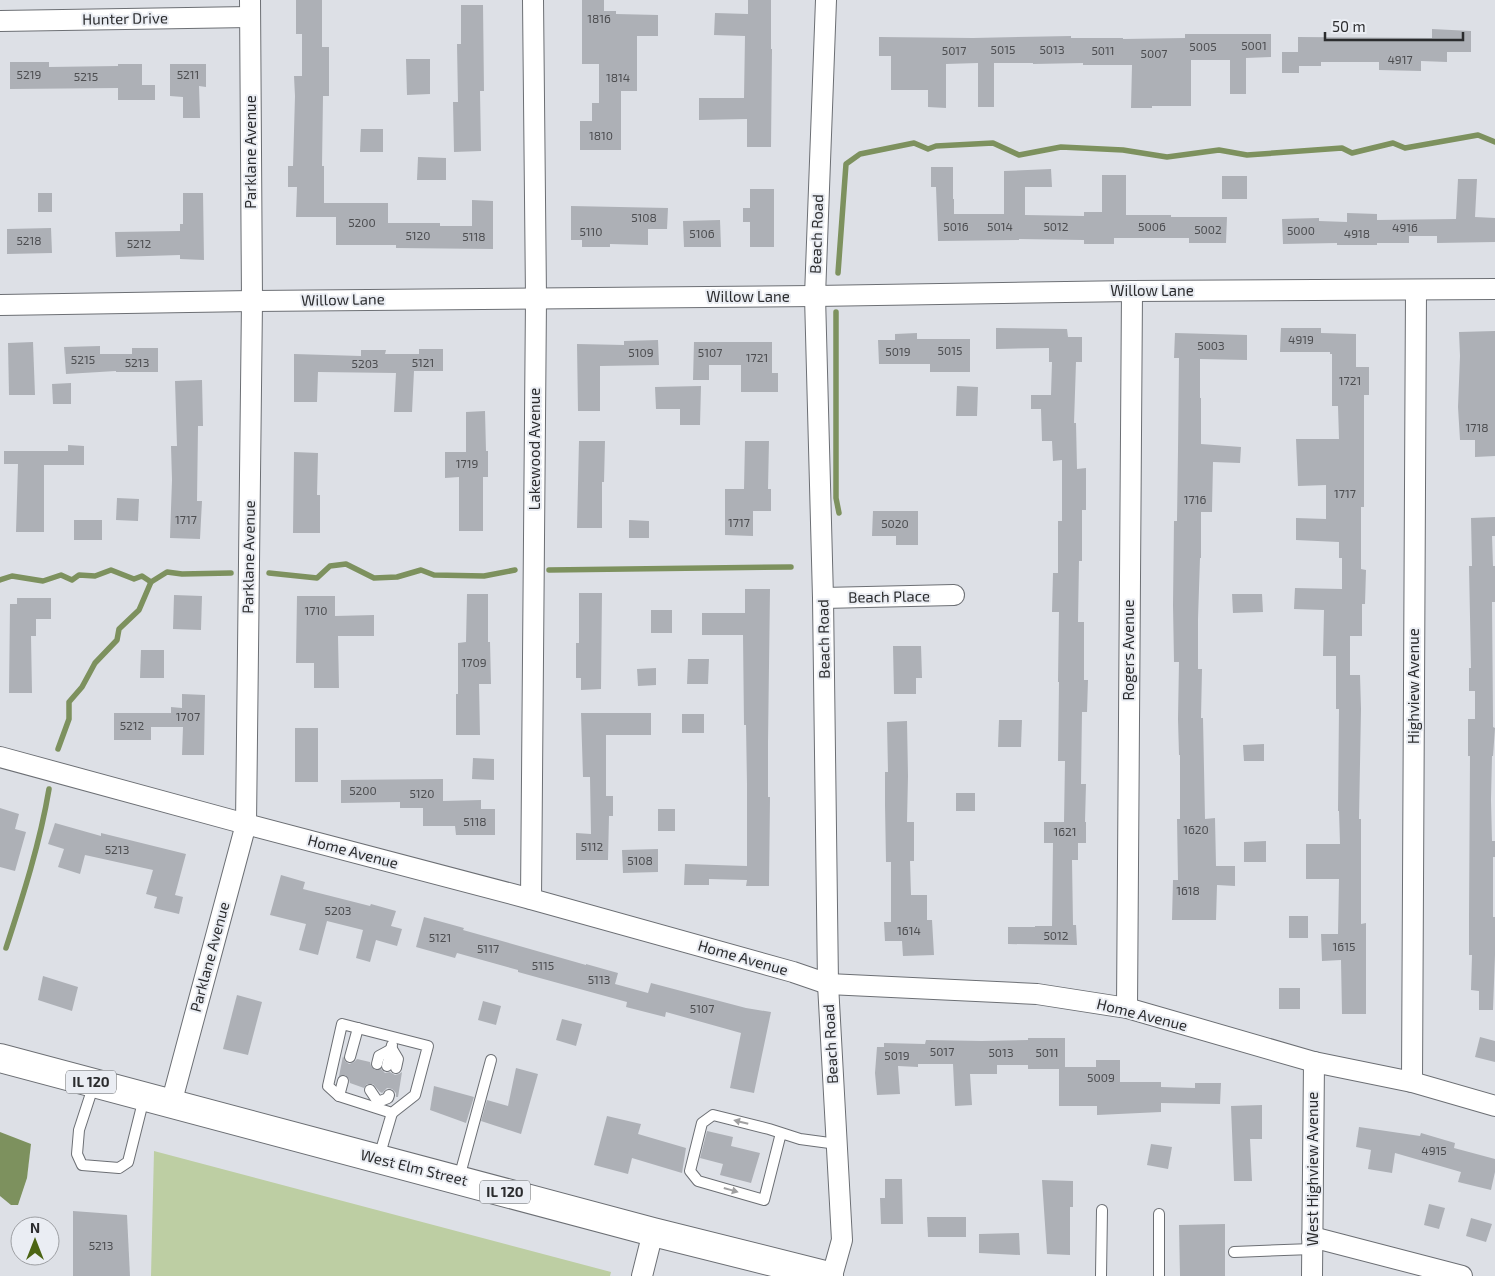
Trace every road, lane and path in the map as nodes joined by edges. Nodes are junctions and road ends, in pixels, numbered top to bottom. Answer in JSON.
{"nodes":[{"id":1,"x":533,"y":0,"type":"edge"},
{"id":2,"x":826,"y":0,"type":"edge"},
{"id":3,"x":250,"y":8,"type":"edge"},
{"id":4,"x":0,"y":20,"type":"edge"},
{"id":5,"x":1495,"y":289,"type":"edge"},
{"id":6,"x":1416,"y":290,"type":"junction"},
{"id":7,"x":1132,"y":291,"type":"junction"},
{"id":8,"x":815,"y":296,"type":"junction"},
{"id":9,"x":536,"y":298,"type":"junction"},
{"id":10,"x":252,"y":301,"type":"junction"},
{"id":11,"x":0,"y":305,"type":"edge"},
{"id":12,"x":954,"y":595,"type":"dead end"},
{"id":13,"x":823,"y":598,"type":"junction"},
{"id":14,"x":0,"y":757,"type":"edge"},
{"id":15,"x":246,"y":824,"type":"junction"},
{"id":16,"x":531,"y":898,"type":"junction"},
{"id":17,"x":828,"y":984,"type":"junction"},
{"id":18,"x":1127,"y":1008,"type":"junction"},
{"id":19,"x":358,"y":1028,"type":"junction"},
{"id":20,"x":394,"y":1037,"type":"junction"},
{"id":21,"x":392,"y":1049,"type":"junction"},
{"id":22,"x":350,"y":1057,"type":"dead end"},
{"id":23,"x":0,"y":1058,"type":"edge"},
{"id":24,"x":491,"y":1060,"type":"dead end"},
{"id":25,"x":1314,"y":1062,"type":"junction"},
{"id":26,"x":343,"y":1082,"type":"dead end"},
{"id":27,"x":1412,"y":1082,"type":"junction"},
{"id":28,"x":94,"y":1083,"type":"junction"},
{"id":29,"x":340,"y":1096,"type":"junction"},
{"id":30,"x":144,"y":1097,"type":"junction"},
{"id":31,"x":171,"y":1104,"type":"junction"},
{"id":32,"x":1495,"y":1106,"type":"edge"},
{"id":33,"x":392,"y":1113,"type":"junction"},
{"id":34,"x":781,"y":1133,"type":"junction"},
{"id":35,"x":836,"y":1144,"type":"junction"},
{"id":36,"x":379,"y":1158,"type":"junction"},
{"id":37,"x":459,"y":1179,"type":"junction"},
{"id":38,"x":1102,"y":1210,"type":"dead end"},
{"id":39,"x":1159,"y":1214,"type":"dead end"},
{"id":40,"x":653,"y":1232,"type":"junction"},
{"id":41,"x":1312,"y":1243,"type":"junction"},
{"id":42,"x":1234,"y":1252,"type":"dead end"},
{"id":43,"x":642,"y":1276,"type":"edge"},
{"id":44,"x":830,"y":1276,"type":"edge"},
{"id":45,"x":1101,"y":1276,"type":"edge"},
{"id":46,"x":1159,"y":1276,"type":"edge"},
{"id":47,"x":1312,"y":1276,"type":"edge"},
{"id":48,"x":1462,"y":1276,"type":"edge"}],
"edges":[{"from":1,"to":9,"type":"street","name":"Lakewood Avenue"},
{"from":2,"to":8,"type":"street","name":"Beach Road"},
{"from":3,"to":4,"type":"street","name":"Hunter Drive"},
{"from":3,"to":10,"type":"street","name":"Parklane Avenue"},
{"from":5,"to":6,"type":"street","name":"Willow Lane"},
{"from":6,"to":7,"type":"street","name":"Willow Lane"},
{"from":6,"to":27,"type":"street","name":"Highview Avenue"},
{"from":7,"to":8,"type":"street","name":"Willow Lane"},
{"from":7,"to":18,"type":"street","name":"Rogers Avenue"},
{"from":8,"to":9,"type":"street","name":"Willow Lane"},
{"from":8,"to":13,"type":"street","name":"Beach Road"},
{"from":9,"to":10,"type":"street","name":"Willow Lane"},
{"from":9,"to":16,"type":"street","name":"Lakewood Avenue"},
{"from":10,"to":11,"type":"street","name":"Willow Lane"},
{"from":10,"to":15,"type":"street","name":"Parklane Avenue"},
{"from":12,"to":13,"type":"street","name":"Beach Place"},
{"from":13,"to":17,"type":"street","name":"Beach Road"},
{"from":14,"to":15,"type":"street","name":"Home Avenue"},
{"from":15,"to":16,"type":"street","name":"Home Avenue"},
{"from":15,"to":31,"type":"street","name":"Parklane Avenue"},
{"from":16,"to":17,"type":"street","name":"Home Avenue"},
{"from":17,"to":18,"type":"street","name":"Home Avenue"},
{"from":17,"to":35,"type":"street","name":"Beach Road"},
{"from":18,"to":25,"type":"street","name":"Home Avenue"},
{"from":19,"to":20,"type":"lane"},
{"from":19,"to":22,"type":"lane"},
{"from":19,"to":29,"type":"lane"},
{"from":20,"to":21,"type":"lane"},
{"from":20,"to":33,"type":"lane"},
{"from":21,"to":21,"type":"lane"},
{"from":23,"to":28,"type":"main road","name":"West Elm Street","number":"IL 120"},
{"from":24,"to":37,"type":"lane"},
{"from":25,"to":27,"type":"street","name":"Home Avenue"},
{"from":25,"to":41,"type":"street","name":"West Highview Avenue"},
{"from":26,"to":29,"type":"lane"},
{"from":27,"to":32,"type":"street","name":"Home Avenue"},
{"from":28,"to":30,"type":"main road","name":"West Elm Street","number":"IL 120"},
{"from":28,"to":30,"type":"lane"},
{"from":29,"to":33,"type":"lane"},
{"from":30,"to":31,"type":"main road","name":"West Elm Street","number":"IL 120"},
{"from":31,"to":36,"type":"main road","name":"West Elm Street","number":"IL 120"},
{"from":33,"to":36,"type":"lane"},
{"from":34,"to":34,"type":"lane","one_way":true},
{"from":34,"to":35,"type":"lane"},
{"from":35,"to":44,"type":"street","name":"Beach Road"},
{"from":36,"to":37,"type":"main road","name":"West Elm Street","number":"IL 120"},
{"from":37,"to":40,"type":"main road","name":"West Elm Street","number":"IL 120"},
{"from":38,"to":45,"type":"lane"},
{"from":39,"to":46,"type":"lane"},
{"from":40,"to":43,"type":"street"},
{"from":40,"to":44,"type":"main road","name":"West Elm Street","number":"IL 120"},
{"from":41,"to":42,"type":"lane"},
{"from":41,"to":47,"type":"street","name":"West Highview Avenue"},
{"from":41,"to":48,"type":"street"}]}
